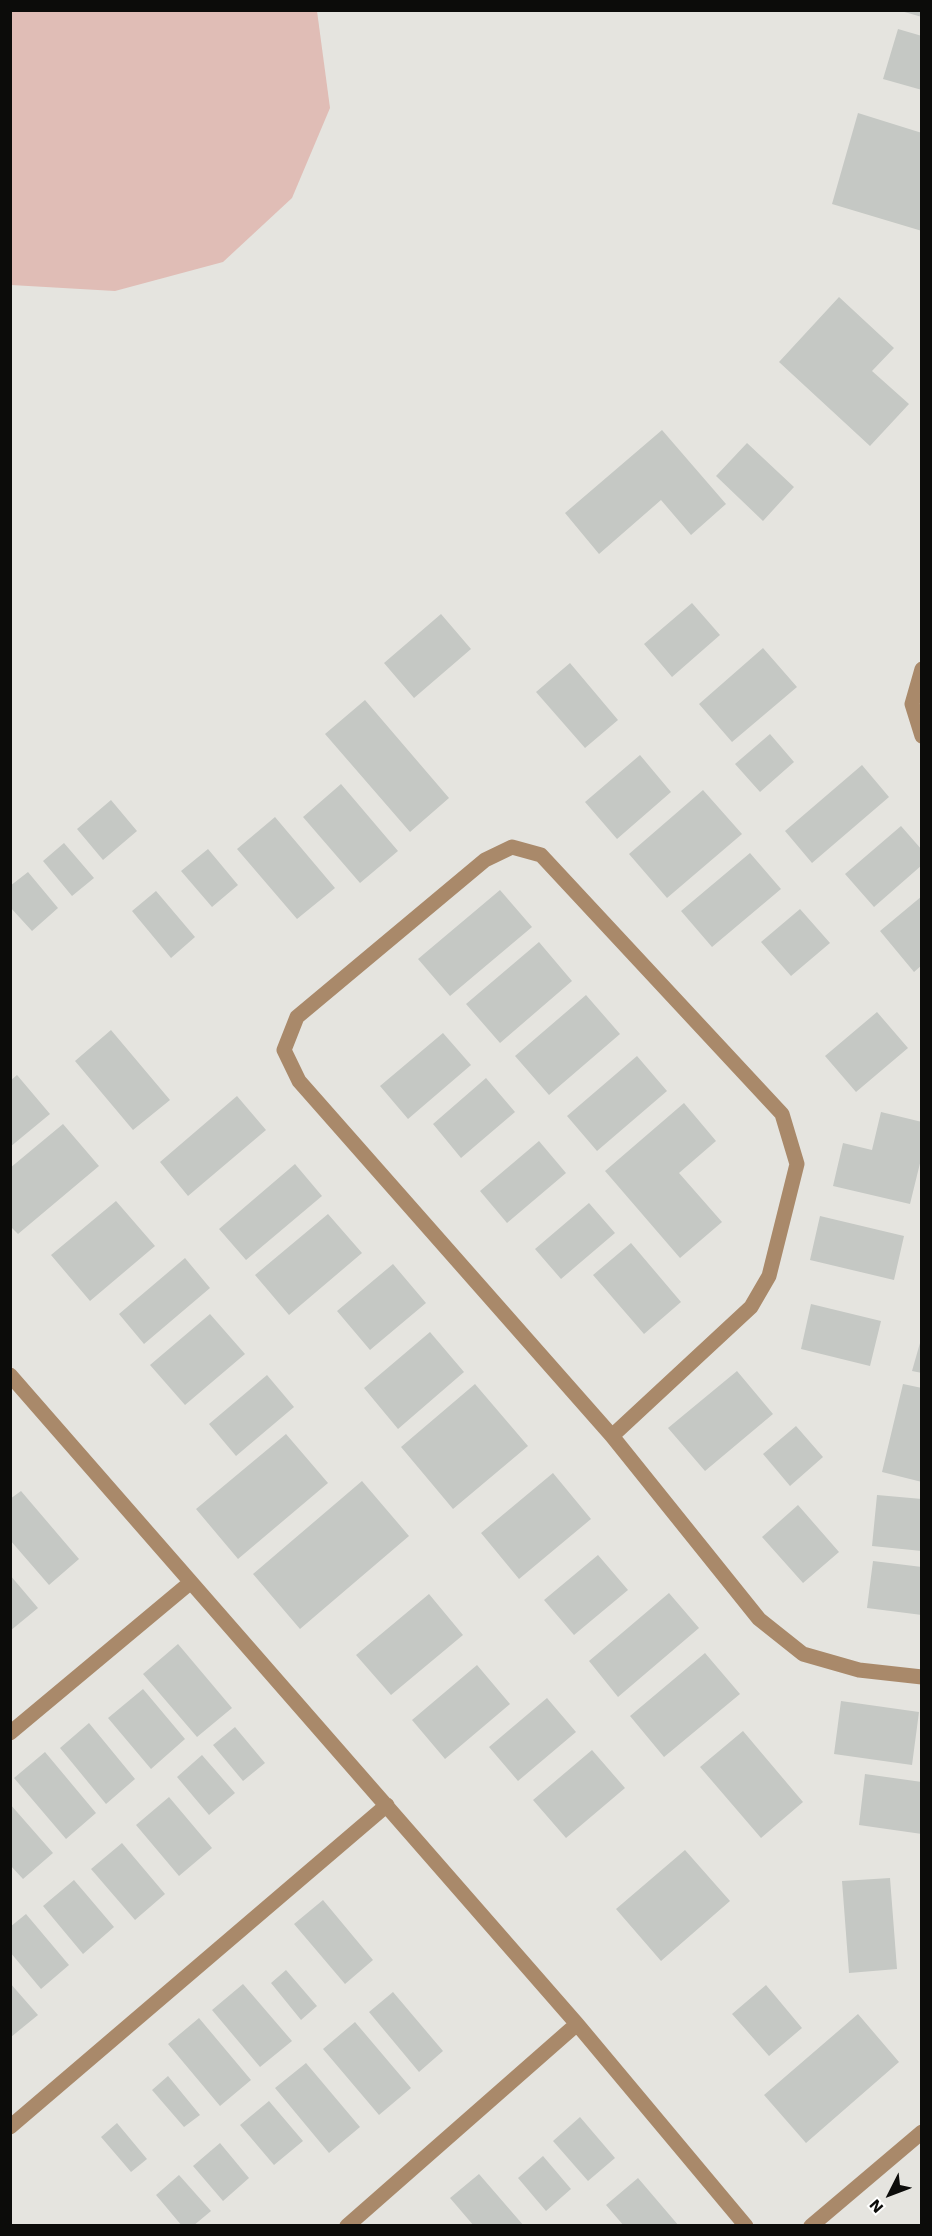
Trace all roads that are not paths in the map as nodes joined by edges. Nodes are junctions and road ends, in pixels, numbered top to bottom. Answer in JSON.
{"nodes":[{"id":1,"x":921,"y":669,"type":"edge"},
{"id":2,"x":921,"y":736,"type":"edge"},
{"id":3,"x":10,"y":1375,"type":"edge"},
{"id":4,"x":612,"y":1436,"type":"junction"},
{"id":5,"x":191,"y":1582,"type":"junction"},
{"id":6,"x":921,"y":1677,"type":"edge"},
{"id":7,"x":10,"y":1733,"type":"edge"},
{"id":8,"x":387,"y":1805,"type":"junction"},
{"id":9,"x":577,"y":2024,"type":"junction"},
{"id":10,"x":10,"y":2127,"type":"edge"},
{"id":11,"x":921,"y":2132,"type":"edge"},
{"id":12,"x":347,"y":2226,"type":"edge"},
{"id":13,"x":746,"y":2226,"type":"edge"},
{"id":14,"x":811,"y":2226,"type":"edge"}],
"edges":[{"from":1,"to":2,"type":"street"},
{"from":3,"to":5,"type":"street"},
{"from":4,"to":4,"type":"street"},
{"from":4,"to":6,"type":"street"},
{"from":5,"to":7,"type":"street"},
{"from":5,"to":8,"type":"street"},
{"from":8,"to":9,"type":"street"},
{"from":8,"to":10,"type":"street"},
{"from":9,"to":12,"type":"street"},
{"from":9,"to":13,"type":"street"},
{"from":11,"to":14,"type":"street"}]}
